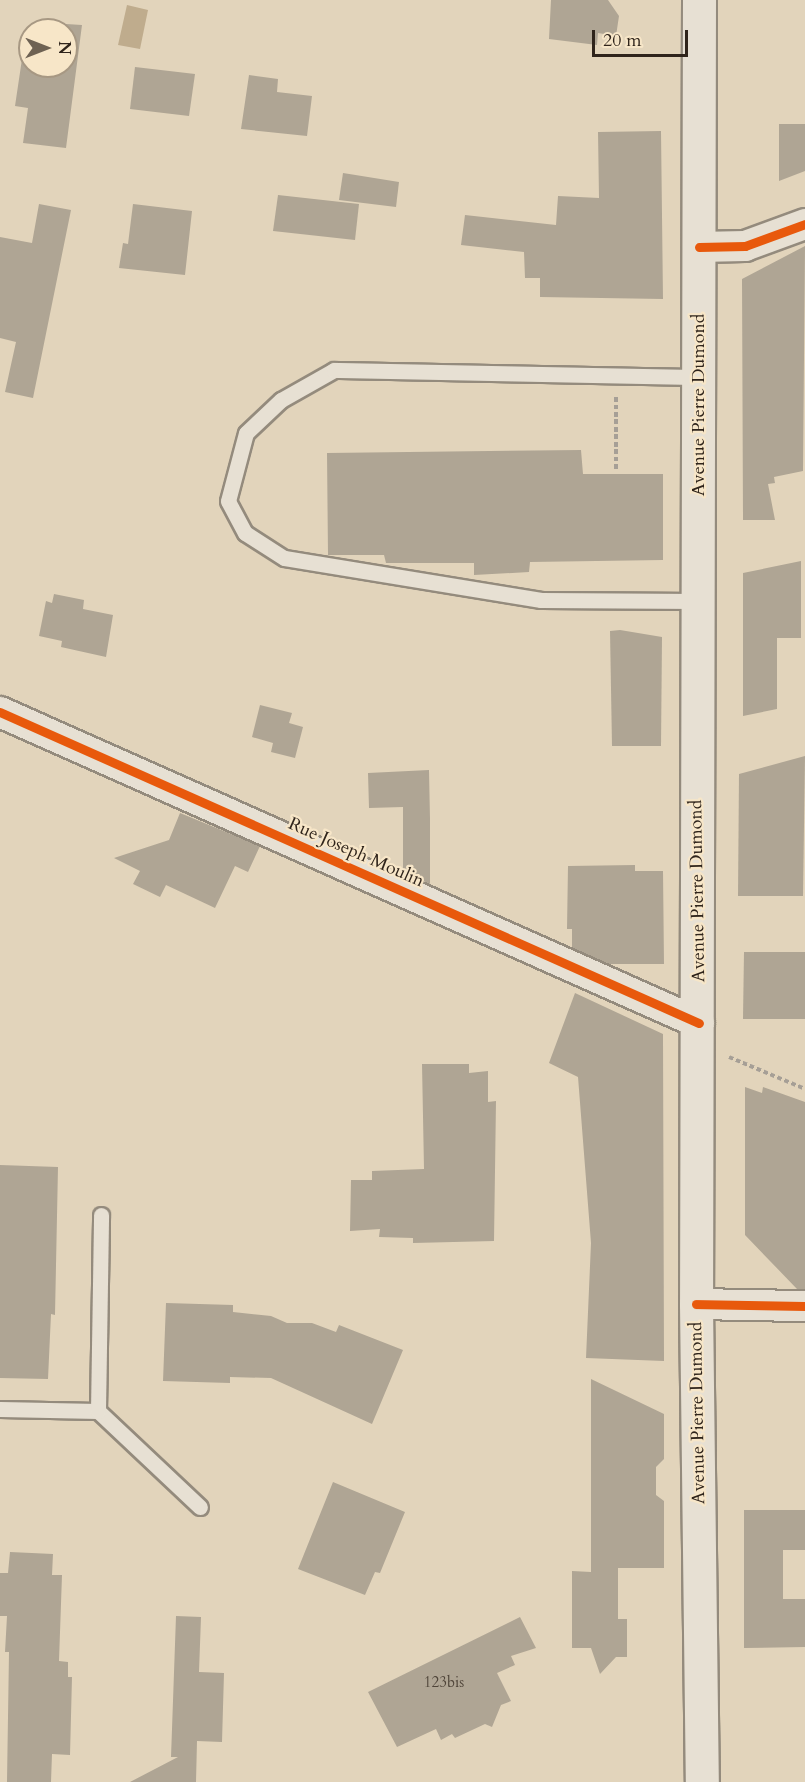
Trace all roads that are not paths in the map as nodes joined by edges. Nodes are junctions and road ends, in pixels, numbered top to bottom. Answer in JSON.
{"nodes":[{"id":1,"x":699,"y":0,"type":"edge"},
{"id":2,"x":805,"y":224,"type":"edge"},
{"id":3,"x":699,"y":247,"type":"junction"},
{"id":4,"x":699,"y":378,"type":"junction"},
{"id":5,"x":698,"y":601,"type":"junction"},
{"id":6,"x":0,"y":712,"type":"edge"},
{"id":7,"x":699,"y":1036,"type":"junction"},
{"id":8,"x":101,"y":1215,"type":"dead end"},
{"id":9,"x":696,"y":1304,"type":"junction"},
{"id":10,"x":805,"y":1306,"type":"edge"},
{"id":11,"x":0,"y":1409,"type":"edge"},
{"id":12,"x":98,"y":1411,"type":"junction"},
{"id":13,"x":200,"y":1507,"type":"dead end"},
{"id":14,"x":702,"y":1782,"type":"edge"}],
"edges":[{"from":1,"to":3,"type":"main road","name":"Avenue Pierre Dumond"},
{"from":2,"to":3,"type":"street"},
{"from":3,"to":4,"type":"main road","name":"Avenue Pierre Dumond"},
{"from":4,"to":5,"type":"main road","name":"Avenue Pierre Dumond"},
{"from":4,"to":5,"type":"lane"},
{"from":5,"to":7,"type":"main road","name":"Avenue Pierre Dumond"},
{"from":6,"to":7,"type":"street","name":"Rue Joseph Moulin"},
{"from":7,"to":9,"type":"main road","name":"Avenue Pierre Dumond"},
{"from":8,"to":12,"type":"lane"},
{"from":9,"to":10,"type":"street"},
{"from":9,"to":14,"type":"main road","name":"Avenue Pierre Dumond"},
{"from":11,"to":12,"type":"lane"},
{"from":12,"to":13,"type":"lane"}]}
